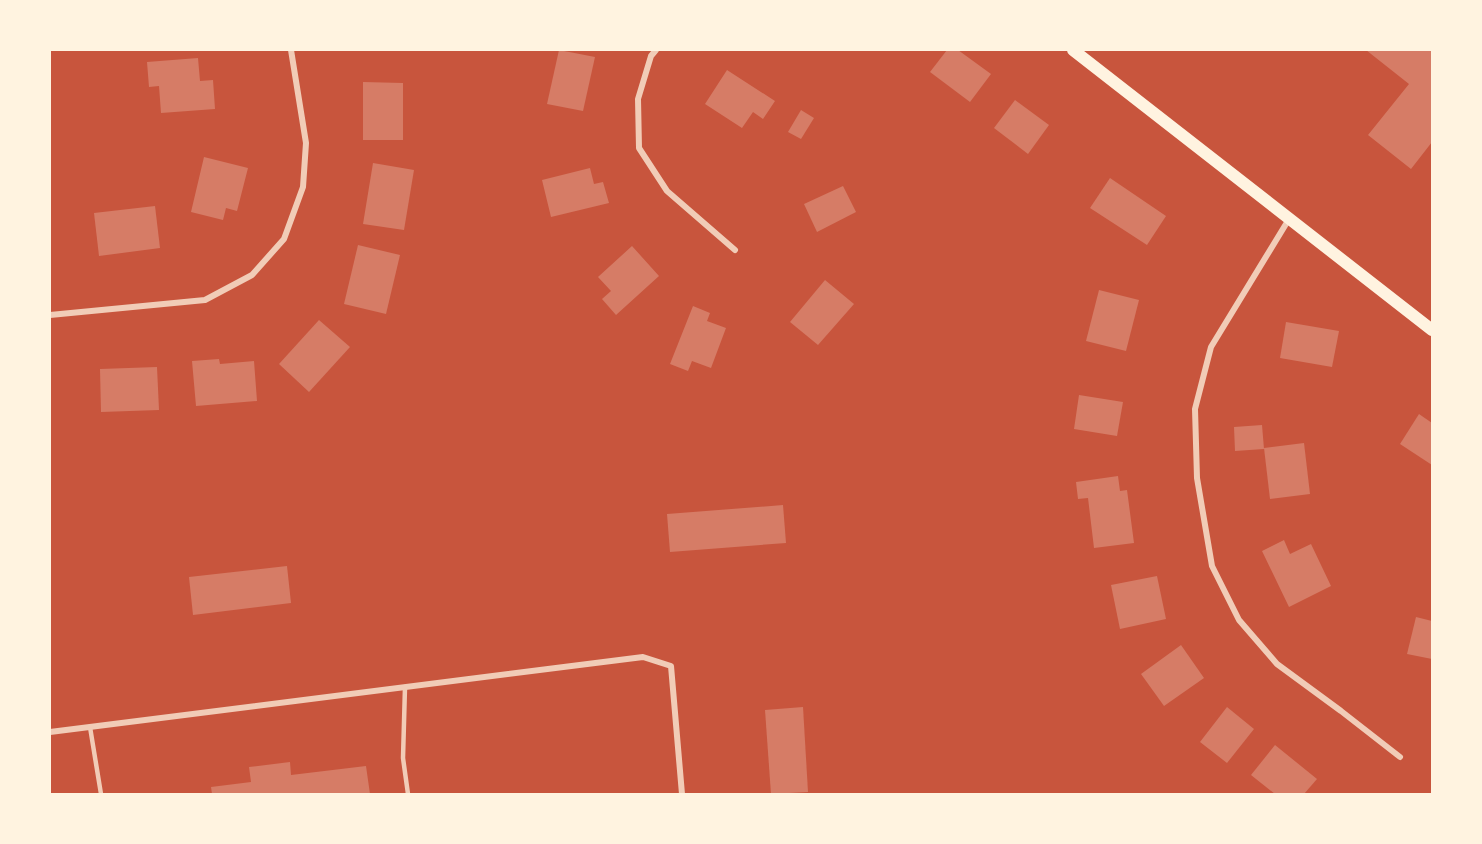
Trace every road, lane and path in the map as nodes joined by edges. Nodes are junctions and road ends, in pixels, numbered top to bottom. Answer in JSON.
{"nodes":[{"id":1,"x":291,"y":50,"type":"edge"},
{"id":2,"x":656,"y":50,"type":"edge"},
{"id":3,"x":1073,"y":50,"type":"edge"},
{"id":4,"x":1290,"y":218,"type":"junction"},
{"id":5,"x":735,"y":250,"type":"dead end"},
{"id":6,"x":50,"y":315,"type":"edge"},
{"id":7,"x":1432,"y":330,"type":"edge"},
{"id":8,"x":405,"y":687,"type":"junction"},
{"id":9,"x":90,"y":727,"type":"junction"},
{"id":10,"x":50,"y":732,"type":"edge"},
{"id":11,"x":1400,"y":757,"type":"dead end"},
{"id":12,"x":101,"y":795,"type":"edge"},
{"id":13,"x":408,"y":795,"type":"edge"},
{"id":14,"x":682,"y":795,"type":"edge"}],
"edges":[{"from":1,"to":6,"type":"street"},
{"from":2,"to":5,"type":"street"},
{"from":3,"to":4,"type":"main road"},
{"from":4,"to":7,"type":"main road"},
{"from":4,"to":11,"type":"street"},
{"from":8,"to":9,"type":"street"},
{"from":8,"to":13,"type":"lane"},
{"from":8,"to":14,"type":"street"},
{"from":9,"to":10,"type":"street"},
{"from":9,"to":12,"type":"lane"}]}
